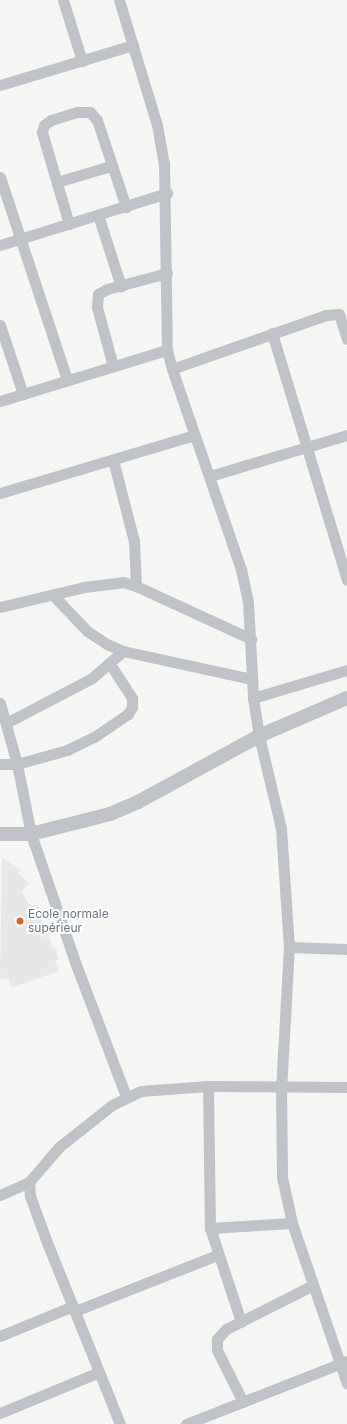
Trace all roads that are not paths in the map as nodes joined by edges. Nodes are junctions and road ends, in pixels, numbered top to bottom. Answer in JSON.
{"nodes":[{"id":1,"x":63,"y":0,"type":"edge"},
{"id":2,"x":119,"y":0,"type":"edge"},
{"id":3,"x":133,"y":45,"type":"junction"},
{"id":4,"x":82,"y":60,"type":"junction"},
{"id":5,"x":0,"y":85,"type":"edge"},
{"id":6,"x":111,"y":166,"type":"junction"},
{"id":7,"x":0,"y":177,"type":"edge"},
{"id":8,"x":57,"y":182,"type":"junction"},
{"id":9,"x":167,"y":193,"type":"junction"},
{"id":10,"x":126,"y":207,"type":"junction"},
{"id":11,"x":98,"y":215,"type":"junction"},
{"id":12,"x":70,"y":224,"type":"junction"},
{"id":13,"x":20,"y":239,"type":"junction"},
{"id":14,"x":0,"y":245,"type":"edge"},
{"id":15,"x":167,"y":273,"type":"junction"},
{"id":16,"x":121,"y":286,"type":"junction"},
{"id":17,"x":343,"y":314,"type":"edge"},
{"id":18,"x":0,"y":325,"type":"edge"},
{"id":19,"x":272,"y":333,"type":"junction"},
{"id":20,"x":347,"y":339,"type":"edge"},
{"id":21,"x":168,"y":350,"type":"junction"},
{"id":22,"x":112,"y":366,"type":"junction"},
{"id":23,"x":172,"y":369,"type":"junction"},
{"id":24,"x":67,"y":379,"type":"junction"},
{"id":25,"x":23,"y":394,"type":"junction"},
{"id":26,"x":0,"y":401,"type":"edge"},
{"id":27,"x":347,"y":435,"type":"edge"},
{"id":28,"x":194,"y":436,"type":"junction"},
{"id":29,"x":306,"y":447,"type":"junction"},
{"id":30,"x":113,"y":460,"type":"junction"},
{"id":31,"x":210,"y":476,"type":"junction"},
{"id":32,"x":0,"y":493,"type":"edge"},
{"id":33,"x":347,"y":580,"type":"edge"},
{"id":34,"x":136,"y":586,"type":"junction"},
{"id":35,"x":52,"y":595,"type":"junction"},
{"id":36,"x":0,"y":607,"type":"edge"},
{"id":37,"x":251,"y":639,"type":"junction"},
{"id":38,"x":124,"y":651,"type":"junction"},
{"id":39,"x":110,"y":664,"type":"junction"},
{"id":40,"x":347,"y":670,"type":"edge"},
{"id":41,"x":251,"y":679,"type":"junction"},
{"id":42,"x":253,"y":698,"type":"junction"},
{"id":43,"x":347,"y":698,"type":"edge"},
{"id":44,"x":0,"y":703,"type":"edge"},
{"id":45,"x":3,"y":718,"type":"edge"},
{"id":46,"x":259,"y":736,"type":"junction"},
{"id":47,"x":0,"y":764,"type":"edge"},
{"id":48,"x":17,"y":764,"type":"junction"},
{"id":49,"x":0,"y":834,"type":"edge"},
{"id":50,"x":31,"y":834,"type":"junction"},
{"id":51,"x":289,"y":947,"type":"junction"},
{"id":52,"x":347,"y":949,"type":"edge"},
{"id":53,"x":208,"y":1086,"type":"junction"},
{"id":54,"x":347,"y":1088,"type":"edge"},
{"id":55,"x":281,"y":1089,"type":"junction"},
{"id":56,"x":126,"y":1096,"type":"junction"},
{"id":57,"x":28,"y":1182,"type":"junction"},
{"id":58,"x":0,"y":1195,"type":"edge"},
{"id":59,"x":292,"y":1223,"type":"junction"},
{"id":60,"x":210,"y":1228,"type":"junction"},
{"id":61,"x":217,"y":1254,"type":"junction"},
{"id":62,"x":312,"y":1285,"type":"junction"},
{"id":63,"x":74,"y":1308,"type":"junction"},
{"id":64,"x":241,"y":1322,"type":"junction"},
{"id":65,"x":0,"y":1336,"type":"edge"},
{"id":66,"x":343,"y":1362,"type":"edge"},
{"id":67,"x":99,"y":1372,"type":"junction"},
{"id":68,"x":347,"y":1384,"type":"edge"},
{"id":69,"x":243,"y":1402,"type":"junction"},
{"id":70,"x":0,"y":1413,"type":"edge"},
{"id":71,"x":120,"y":1424,"type":"edge"},
{"id":72,"x":186,"y":1424,"type":"edge"}],
"edges":[{"from":1,"to":4,"type":"street"},
{"from":2,"to":3,"type":"street"},
{"from":3,"to":4,"type":"street"},
{"from":3,"to":9,"type":"street"},
{"from":4,"to":5,"type":"street"},
{"from":6,"to":8,"type":"street"},
{"from":6,"to":8,"type":"street"},
{"from":6,"to":10,"type":"street"},
{"from":7,"to":13,"type":"street"},
{"from":8,"to":12,"type":"street"},
{"from":9,"to":10,"type":"street"},
{"from":9,"to":15,"type":"street"},
{"from":10,"to":11,"type":"street"},
{"from":11,"to":12,"type":"street"},
{"from":11,"to":16,"type":"street"},
{"from":12,"to":13,"type":"street"},
{"from":13,"to":14,"type":"street"},
{"from":13,"to":24,"type":"street"},
{"from":15,"to":16,"type":"street"},
{"from":15,"to":21,"type":"street"},
{"from":16,"to":22,"type":"street"},
{"from":17,"to":19,"type":"street"},
{"from":17,"to":20,"type":"street"},
{"from":18,"to":25,"type":"street"},
{"from":19,"to":23,"type":"street"},
{"from":19,"to":29,"type":"street"},
{"from":21,"to":22,"type":"street"},
{"from":21,"to":23,"type":"street"},
{"from":22,"to":24,"type":"street"},
{"from":23,"to":28,"type":"street"},
{"from":24,"to":25,"type":"street"},
{"from":25,"to":26,"type":"street"},
{"from":27,"to":29,"type":"street"},
{"from":28,"to":30,"type":"street"},
{"from":28,"to":31,"type":"street"},
{"from":29,"to":31,"type":"street"},
{"from":29,"to":33,"type":"street"},
{"from":30,"to":32,"type":"street"},
{"from":30,"to":34,"type":"street"},
{"from":31,"to":37,"type":"street"},
{"from":34,"to":35,"type":"street"},
{"from":34,"to":37,"type":"street"},
{"from":35,"to":36,"type":"street"},
{"from":35,"to":38,"type":"street"},
{"from":37,"to":41,"type":"street"},
{"from":38,"to":39,"type":"street"},
{"from":38,"to":41,"type":"street"},
{"from":39,"to":45,"type":"street"},
{"from":39,"to":48,"type":"street"},
{"from":40,"to":42,"type":"street"},
{"from":41,"to":42,"type":"street"},
{"from":42,"to":46,"type":"street"},
{"from":43,"to":46,"type":"street"},
{"from":44,"to":45,"type":"street"},
{"from":45,"to":48,"type":"street"},
{"from":46,"to":50,"type":"street"},
{"from":46,"to":51,"type":"street"},
{"from":47,"to":48,"type":"street"},
{"from":48,"to":50,"type":"street"},
{"from":49,"to":50,"type":"street"},
{"from":50,"to":56,"type":"street"},
{"from":51,"to":52,"type":"street"},
{"from":51,"to":55,"type":"street"},
{"from":53,"to":55,"type":"street"},
{"from":53,"to":56,"type":"street"},
{"from":53,"to":60,"type":"street"},
{"from":54,"to":55,"type":"street"},
{"from":55,"to":59,"type":"street"},
{"from":56,"to":57,"type":"street"},
{"from":57,"to":58,"type":"street"},
{"from":57,"to":63,"type":"street"},
{"from":59,"to":60,"type":"street"},
{"from":59,"to":62,"type":"street"},
{"from":60,"to":61,"type":"street"},
{"from":61,"to":63,"type":"street"},
{"from":61,"to":64,"type":"street"},
{"from":62,"to":64,"type":"street"},
{"from":62,"to":66,"type":"street"},
{"from":63,"to":65,"type":"street"},
{"from":63,"to":67,"type":"street"},
{"from":64,"to":69,"type":"street"},
{"from":66,"to":68,"type":"street"},
{"from":66,"to":69,"type":"street"},
{"from":67,"to":70,"type":"street"},
{"from":67,"to":71,"type":"street"},
{"from":69,"to":72,"type":"street"}]}
